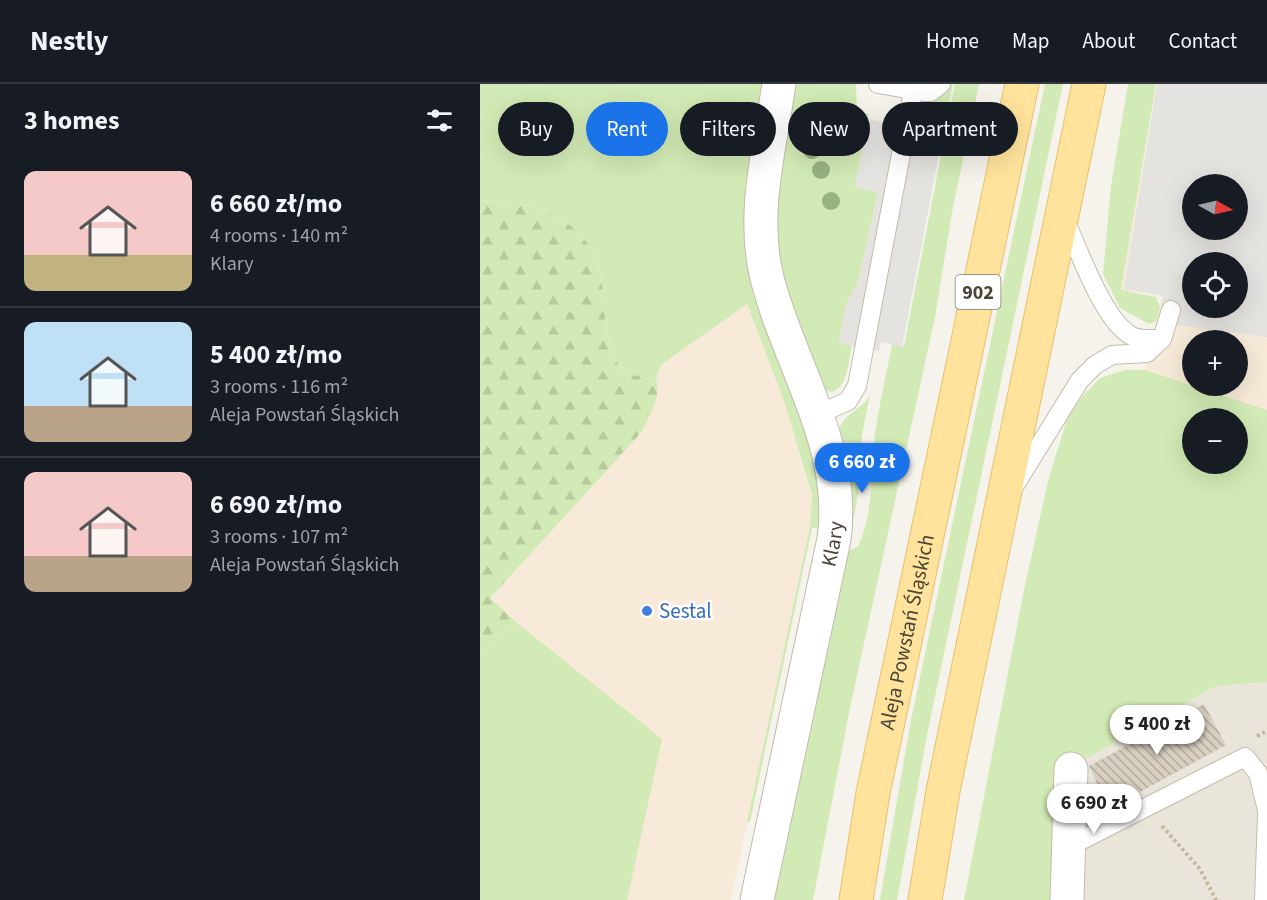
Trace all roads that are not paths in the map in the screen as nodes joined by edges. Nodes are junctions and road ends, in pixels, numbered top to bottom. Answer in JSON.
{"nodes":[{"id":1,"x":779,"y":84,"type":"edge"},
{"id":2,"x":878,"y":84,"type":"edge"},
{"id":3,"x":940,"y":84,"type":"edge"},
{"id":4,"x":1022,"y":84,"type":"edge"},
{"id":5,"x":1089,"y":84,"type":"edge"},
{"id":6,"x":913,"y":91,"type":"junction"},
{"id":7,"x":1062,"y":214,"type":"junction"},
{"id":8,"x":1172,"y":310,"type":"dead end"},
{"id":9,"x":1152,"y":344,"type":"junction"},
{"id":10,"x":817,"y":415,"type":"junction"},
{"id":11,"x":1001,"y":507,"type":"junction"},
{"id":12,"x":1071,"y":769,"type":"dead end"},
{"id":13,"x":1267,"y":812,"type":"edge"},
{"id":14,"x":1068,"y":847,"type":"junction"},
{"id":15,"x":757,"y":900,"type":"edge"},
{"id":16,"x":856,"y":900,"type":"edge"},
{"id":17,"x":925,"y":900,"type":"edge"},
{"id":18,"x":1067,"y":900,"type":"edge"},
{"id":19,"x":1264,"y":900,"type":"edge"}],
"edges":[{"from":1,"to":10,"type":"street","name":"Klary"},
{"from":2,"to":6,"type":"lane"},
{"from":3,"to":6,"type":"lane"},
{"from":4,"to":16,"type":"main road","name":"Aleja Powstań Śląskich","number":"902"},
{"from":5,"to":7,"type":"main road"},
{"from":6,"to":10,"type":"lane"},
{"from":7,"to":9,"type":"lane"},
{"from":7,"to":11,"type":"main road"},
{"from":8,"to":9,"type":"lane"},
{"from":9,"to":11,"type":"lane"},
{"from":10,"to":15,"type":"street","name":"Klary"},
{"from":11,"to":17,"type":"main road"},
{"from":12,"to":14,"type":"street"},
{"from":13,"to":14,"type":"lane"},
{"from":13,"to":19,"type":"lane"},
{"from":14,"to":18,"type":"street"}]}
